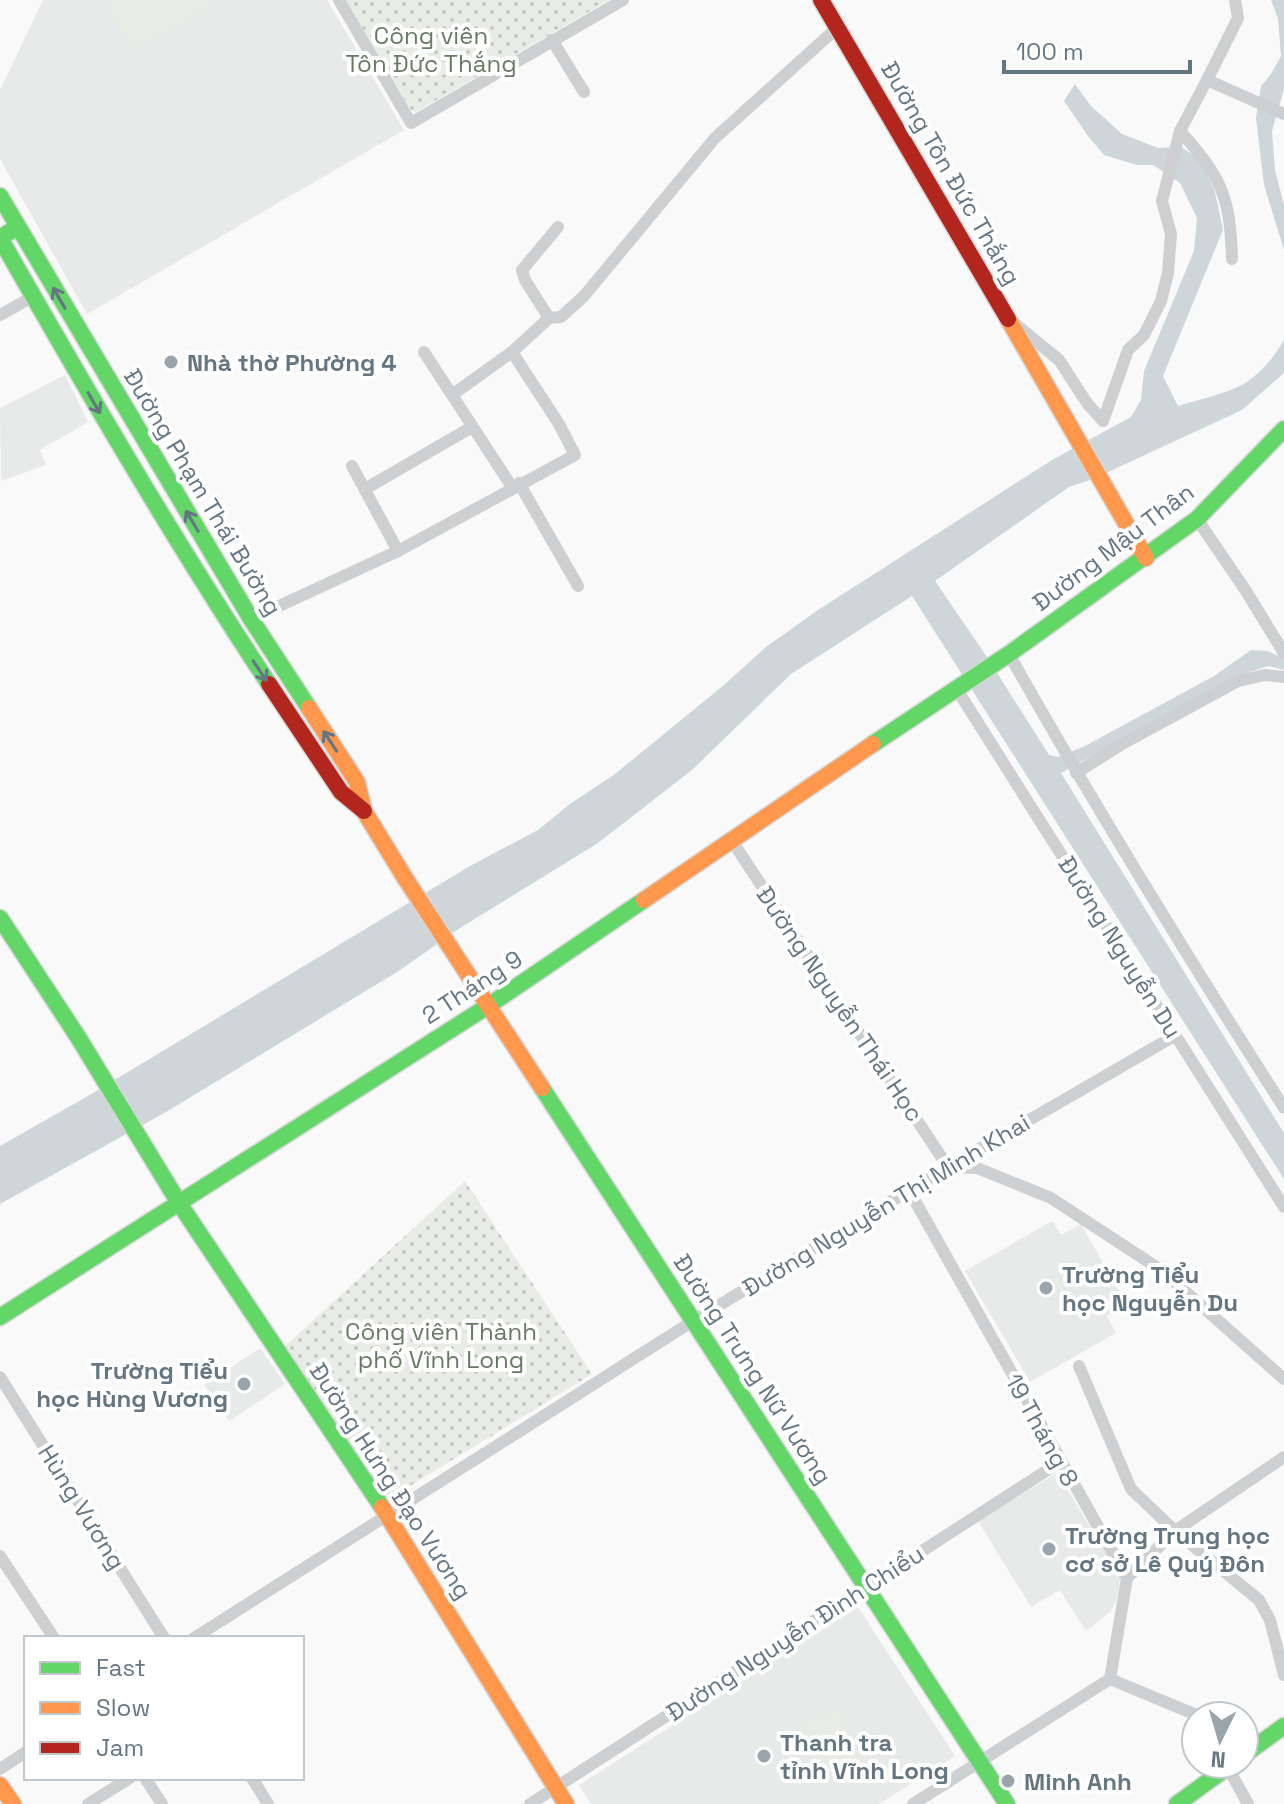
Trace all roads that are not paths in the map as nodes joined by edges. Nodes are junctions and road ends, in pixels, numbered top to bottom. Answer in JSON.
{"nodes":[{"id":1,"x":339,"y":0,"type":"edge"},
{"id":2,"x":623,"y":0,"type":"edge"},
{"id":3,"x":821,"y":0,"type":"edge"},
{"id":4,"x":1235,"y":0,"type":"edge"},
{"id":5,"x":837,"y":28,"type":"junction"},
{"id":6,"x":552,"y":40,"type":"junction"},
{"id":7,"x":1207,"y":80,"type":"junction"},
{"id":8,"x":584,"y":92,"type":"dead end"},
{"id":9,"x":1284,"y":114,"type":"edge"},
{"id":10,"x":1180,"y":131,"type":"junction"},
{"id":11,"x":0,"y":196,"type":"edge"},
{"id":12,"x":17,"y":227,"type":"junction"},
{"id":13,"x":558,"y":227,"type":"dead end"},
{"id":14,"x":0,"y":238,"type":"edge"},
{"id":15,"x":1232,"y":259,"type":"dead end"},
{"id":16,"x":34,"y":296,"type":"junction"},
{"id":17,"x":0,"y":315,"type":"edge"},
{"id":18,"x":549,"y":318,"type":"junction"},
{"id":19,"x":1009,"y":320,"type":"junction"},
{"id":20,"x":424,"y":352,"type":"dead end"},
{"id":21,"x":512,"y":352,"type":"junction"},
{"id":22,"x":452,"y":395,"type":"junction"},
{"id":23,"x":472,"y":427,"type":"junction"},
{"id":24,"x":1284,"y":429,"type":"edge"},
{"id":25,"x":1277,"y":441,"type":"edge"},
{"id":26,"x":352,"y":466,"type":"dead end"},
{"id":27,"x":516,"y":485,"type":"junction"},
{"id":28,"x":365,"y":489,"type":"junction"},
{"id":29,"x":1197,"y":519,"type":"junction"},
{"id":30,"x":398,"y":551,"type":"junction"},
{"id":31,"x":1146,"y":558,"type":"junction"},
{"id":32,"x":578,"y":586,"type":"dead end"},
{"id":33,"x":251,"y":619,"type":"junction"},
{"id":34,"x":233,"y":629,"type":"junction"},
{"id":35,"x":1281,"y":647,"type":"edge"},
{"id":36,"x":1004,"y":658,"type":"junction"},
{"id":37,"x":1284,"y":677,"type":"edge"},
{"id":38,"x":959,"y":686,"type":"junction"},
{"id":39,"x":1076,"y":773,"type":"junction"},
{"id":40,"x":364,"y":811,"type":"junction"},
{"id":41,"x":732,"y":841,"type":"junction"},
{"id":42,"x":0,"y":918,"type":"edge"},
{"id":43,"x":459,"y":961,"type":"joint"},
{"id":44,"x":488,"y":1006,"type":"junction"},
{"id":45,"x":1176,"y":1035,"type":"junction"},
{"id":46,"x":1284,"y":1108,"type":"edge"},
{"id":47,"x":948,"y":1167,"type":"junction"},
{"id":48,"x":910,"y":1192,"type":"junction"},
{"id":49,"x":179,"y":1203,"type":"junction"},
{"id":50,"x":1284,"y":1207,"type":"edge"},
{"id":51,"x":0,"y":1317,"type":"edge"},
{"id":52,"x":693,"y":1321,"type":"junction"},
{"id":53,"x":1079,"y":1366,"type":"dead end"},
{"id":54,"x":0,"y":1377,"type":"edge"},
{"id":55,"x":1284,"y":1379,"type":"edge"},
{"id":56,"x":1284,"y":1457,"type":"edge"},
{"id":57,"x":1060,"y":1462,"type":"junction"},
{"id":58,"x":389,"y":1517,"type":"junction"},
{"id":59,"x":1175,"y":1531,"type":"junction"},
{"id":60,"x":0,"y":1556,"type":"edge"},
{"id":61,"x":1127,"y":1578,"type":"junction"},
{"id":62,"x":866,"y":1587,"type":"junction"},
{"id":63,"x":53,"y":1636,"type":"edge"},
{"id":64,"x":163,"y":1636,"type":"edge"},
{"id":65,"x":197,"y":1636,"type":"edge"},
{"id":66,"x":1284,"y":1675,"type":"edge"},
{"id":67,"x":1110,"y":1679,"type":"junction"},
{"id":68,"x":1180,"y":1708,"type":"edge"},
{"id":69,"x":1284,"y":1726,"type":"edge"},
{"id":70,"x":1260,"y":1743,"type":"edge"},
{"id":71,"x":24,"y":1753,"type":"edge"},
{"id":72,"x":980,"y":1762,"type":"junction"},
{"id":73,"x":0,"y":1769,"type":"edge"},
{"id":74,"x":127,"y":1780,"type":"edge"},
{"id":75,"x":146,"y":1780,"type":"edge"},
{"id":76,"x":253,"y":1780,"type":"edge"},
{"id":77,"x":1208,"y":1780,"type":"edge"},
{"id":78,"x":1236,"y":1780,"type":"edge"},
{"id":79,"x":0,"y":1785,"type":"edge"},
{"id":80,"x":555,"y":1788,"type":"junction"},
{"id":81,"x":13,"y":1804,"type":"edge"},
{"id":82,"x":88,"y":1804,"type":"edge"},
{"id":83,"x":162,"y":1804,"type":"edge"},
{"id":84,"x":268,"y":1804,"type":"edge"},
{"id":85,"x":530,"y":1804,"type":"edge"},
{"id":86,"x":566,"y":1804,"type":"edge"},
{"id":87,"x":913,"y":1804,"type":"edge"},
{"id":88,"x":1007,"y":1804,"type":"edge"},
{"id":89,"x":1177,"y":1804,"type":"edge"},
{"id":90,"x":1248,"y":1804,"type":"edge"}],
"edges":[{"from":1,"to":6,"type":"street"},
{"from":2,"to":6,"type":"street"},
{"from":3,"to":5,"type":"main road","name":"Đường Tôn Đức Thắng"},
{"from":4,"to":7,"type":"street"},
{"from":5,"to":18,"type":"street"},
{"from":5,"to":19,"type":"main road","name":"Đường Tôn Đức Thắng"},
{"from":6,"to":8,"type":"street"},
{"from":7,"to":9,"type":"street"},
{"from":7,"to":10,"type":"street"},
{"from":10,"to":15,"type":"street"},
{"from":10,"to":19,"type":"street"},
{"from":11,"to":12,"type":"main road","name":"Đường Phạm Thái Bường"},
{"from":12,"to":14,"type":"main road"},
{"from":33,"to":12,"type":"main road","name":"Đường Phạm Thái Bường","one_way":true},
{"from":13,"to":18,"type":"street"},
{"from":14,"to":16,"type":"main road","name":"Đường Phạm Thái Bường"},
{"from":16,"to":17,"type":"street"},
{"from":16,"to":34,"type":"main road","name":"Đường Phạm Thái Bường","one_way":true},
{"from":18,"to":21,"type":"street"},
{"from":19,"to":31,"type":"main road","name":"Đường Tôn Đức Thắng"},
{"from":20,"to":22,"type":"street"},
{"from":21,"to":22,"type":"street"},
{"from":21,"to":27,"type":"street"},
{"from":22,"to":23,"type":"street"},
{"from":23,"to":27,"type":"street"},
{"from":23,"to":28,"type":"street"},
{"from":24,"to":25,"type":"main road","name":"Đường Mậu Thân"},
{"from":25,"to":29,"type":"main road","name":"Đường Mậu Thân"},
{"from":26,"to":28,"type":"street"},
{"from":27,"to":30,"type":"street"},
{"from":27,"to":32,"type":"street"},
{"from":28,"to":30,"type":"street"},
{"from":29,"to":31,"type":"main road","name":"Đường Mậu Thân"},
{"from":29,"to":35,"type":"street"},
{"from":30,"to":33,"type":"street"},
{"from":31,"to":36,"type":"main road","name":"Đường Mậu Thân"},
{"from":33,"to":34,"type":"main road"},
{"from":40,"to":33,"type":"main road","name":"Đường Phạm Thái Bường","one_way":true},
{"from":34,"to":40,"type":"main road","name":"Đường Phạm Thái Bường","one_way":true},
{"from":36,"to":38,"type":"main road","name":"Đường Mậu Thân"},
{"from":36,"to":39,"type":"street"},
{"from":37,"to":39,"type":"street"},
{"from":38,"to":41,"type":"main road","name":"2 Tháng 9"},
{"from":38,"to":45,"type":"street","name":"Đường Nguyễn Du"},
{"from":39,"to":46,"type":"street"},
{"from":40,"to":43,"type":"main road","name":"Đường Phạm Thái Bường"},
{"from":41,"to":44,"type":"main road","name":"2 Tháng 9"},
{"from":41,"to":47,"type":"street","name":"Đường Nguyễn Thái Học"},
{"from":42,"to":49,"type":"main road","name":"Đường Hưng Đạo Vương"},
{"from":43,"to":44,"type":"main road","name":"Đường Trưng Nữ Vương"},
{"from":44,"to":49,"type":"main road","name":"2 Tháng 9"},
{"from":44,"to":52,"type":"main road","name":"Đường Trưng Nữ Vương"},
{"from":45,"to":47,"type":"street","name":"Đường Nguyễn Thị Minh Khai"},
{"from":45,"to":50,"type":"street","name":"Đường Nguyễn Du"},
{"from":47,"to":48,"type":"street","name":"Đường Nguyễn Thị Minh Khai"},
{"from":47,"to":55,"type":"street"},
{"from":48,"to":52,"type":"street","name":"Đường Nguyễn Thị Minh Khai"},
{"from":48,"to":57,"type":"street","name":"19 Tháng 8"},
{"from":49,"to":51,"type":"main road","name":"2 Tháng 9"},
{"from":49,"to":58,"type":"main road","name":"Đường Hưng Đạo Vương"},
{"from":52,"to":58,"type":"street","name":"Đường Nguyễn Thị Minh Khai"},
{"from":52,"to":62,"type":"main road","name":"Đường Trưng Nữ Vương"},
{"from":53,"to":59,"type":"street"},
{"from":54,"to":64,"type":"street","name":"Hùng Vương"},
{"from":56,"to":59,"type":"street"},
{"from":57,"to":61,"type":"street","name":"19 Tháng 8"},
{"from":57,"to":62,"type":"street","name":"Đường Nguyễn Đình Chiểu"},
{"from":58,"to":65,"type":"street","name":"Đường Nguyễn Thị Minh Khai"},
{"from":58,"to":80,"type":"main road","name":"Đường Hưng Đạo Vương"},
{"from":59,"to":61,"type":"street"},
{"from":59,"to":66,"type":"street"},
{"from":60,"to":63,"type":"street"},
{"from":61,"to":67,"type":"street"},
{"from":62,"to":72,"type":"main road","name":"Đường Trưng Nữ Vương"},
{"from":62,"to":80,"type":"street","name":"Đường Nguyễn Đình Chiểu"},
{"from":67,"to":68,"type":"street"},
{"from":67,"to":72,"type":"street"},
{"from":69,"to":70,"type":"main road"},
{"from":71,"to":73,"type":"street"},
{"from":72,"to":87,"type":"street"},
{"from":72,"to":88,"type":"main road","name":"Đường Trưng Nữ Vương"},
{"from":74,"to":82,"type":"street"},
{"from":75,"to":83,"type":"street"},
{"from":76,"to":84,"type":"street"},
{"from":77,"to":89,"type":"main road"},
{"from":78,"to":90,"type":"street"},
{"from":79,"to":81,"type":"main road"},
{"from":80,"to":85,"type":"street","name":"Đường Nguyễn Đình Chiểu"},
{"from":80,"to":86,"type":"main road","name":"Đường Hưng Đạo Vương"}]}
